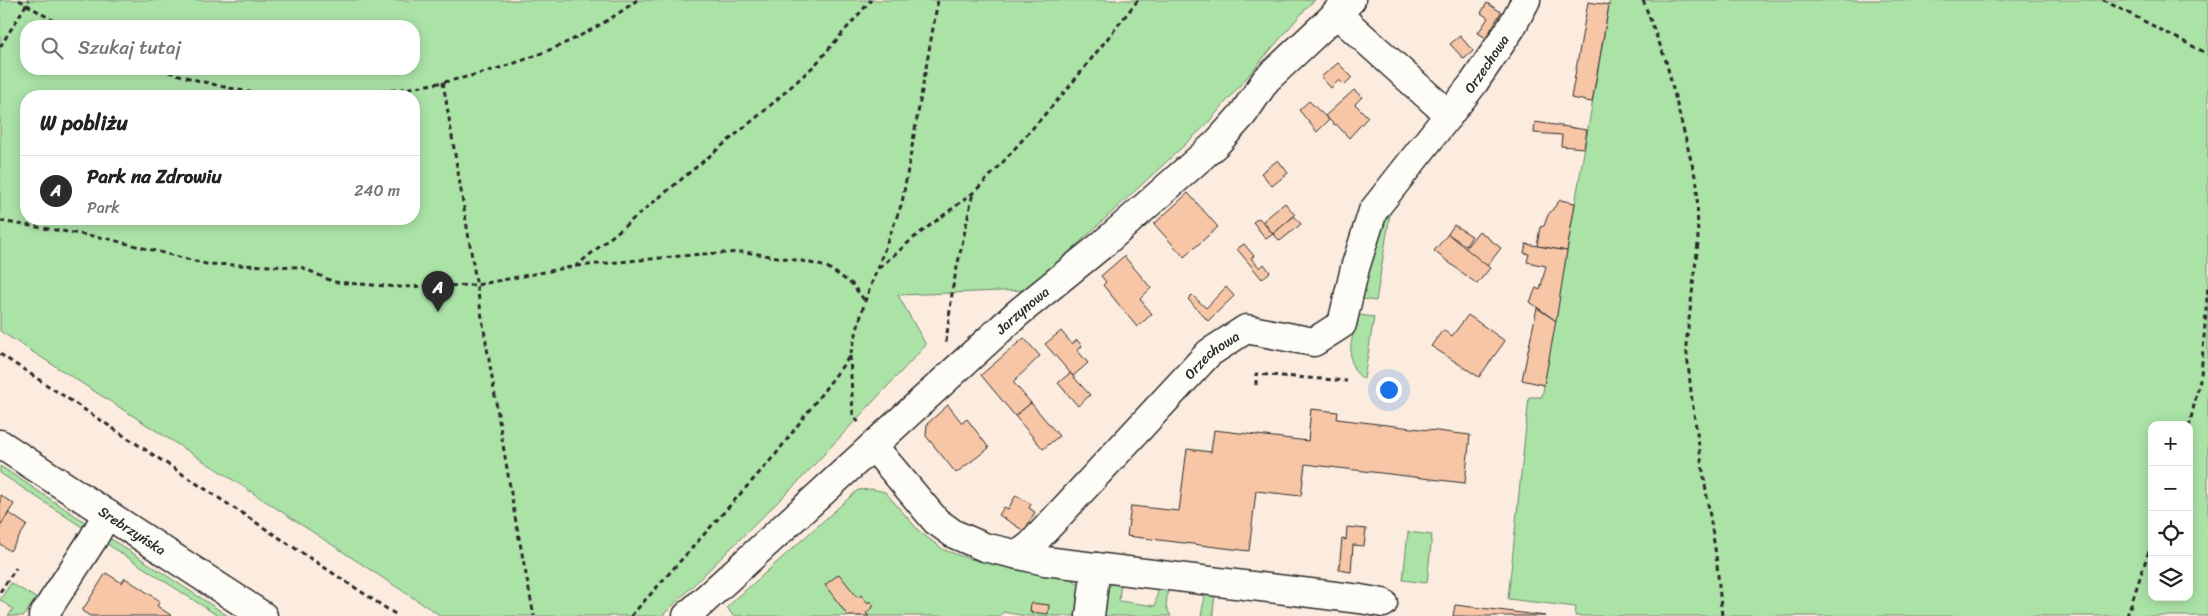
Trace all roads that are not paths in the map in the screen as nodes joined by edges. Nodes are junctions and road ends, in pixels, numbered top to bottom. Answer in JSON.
{"nodes":[{"id":1,"x":1526,"y":0,"type":"edge"},
{"id":2,"x":1344,"y":6,"type":"edge"},
{"id":3,"x":1449,"y":115,"type":"junction"},
{"id":4,"x":0,"y":444,"type":"edge"},
{"id":5,"x":874,"y":446,"type":"junction"},
{"id":6,"x":107,"y":514,"type":"junction"},
{"id":7,"x":1018,"y":555,"type":"junction"},
{"id":8,"x":1096,"y":567,"type":"junction"},
{"id":9,"x":1383,"y":603,"type":"dead end"},
{"id":10,"x":42,"y":616,"type":"edge"},
{"id":11,"x":263,"y":616,"type":"edge"},
{"id":12,"x":687,"y":616,"type":"edge"},
{"id":13,"x":1090,"y":616,"type":"edge"}],
"edges":[{"from":1,"to":3,"type":"street","name":"Orzechowa"},
{"from":2,"to":3,"type":"street"},
{"from":2,"to":5,"type":"street","name":"Jarzynowa"},
{"from":3,"to":7,"type":"street","name":"Orzechowa"},
{"from":4,"to":6,"type":"street","name":"Srebrzyńska"},
{"from":5,"to":7,"type":"street"},
{"from":5,"to":12,"type":"street","name":"Jarzynowa"},
{"from":6,"to":10,"type":"street"},
{"from":6,"to":11,"type":"street","name":"Srebrzyńska"},
{"from":7,"to":8,"type":"street"},
{"from":8,"to":9,"type":"street"},
{"from":8,"to":13,"type":"street"}]}
